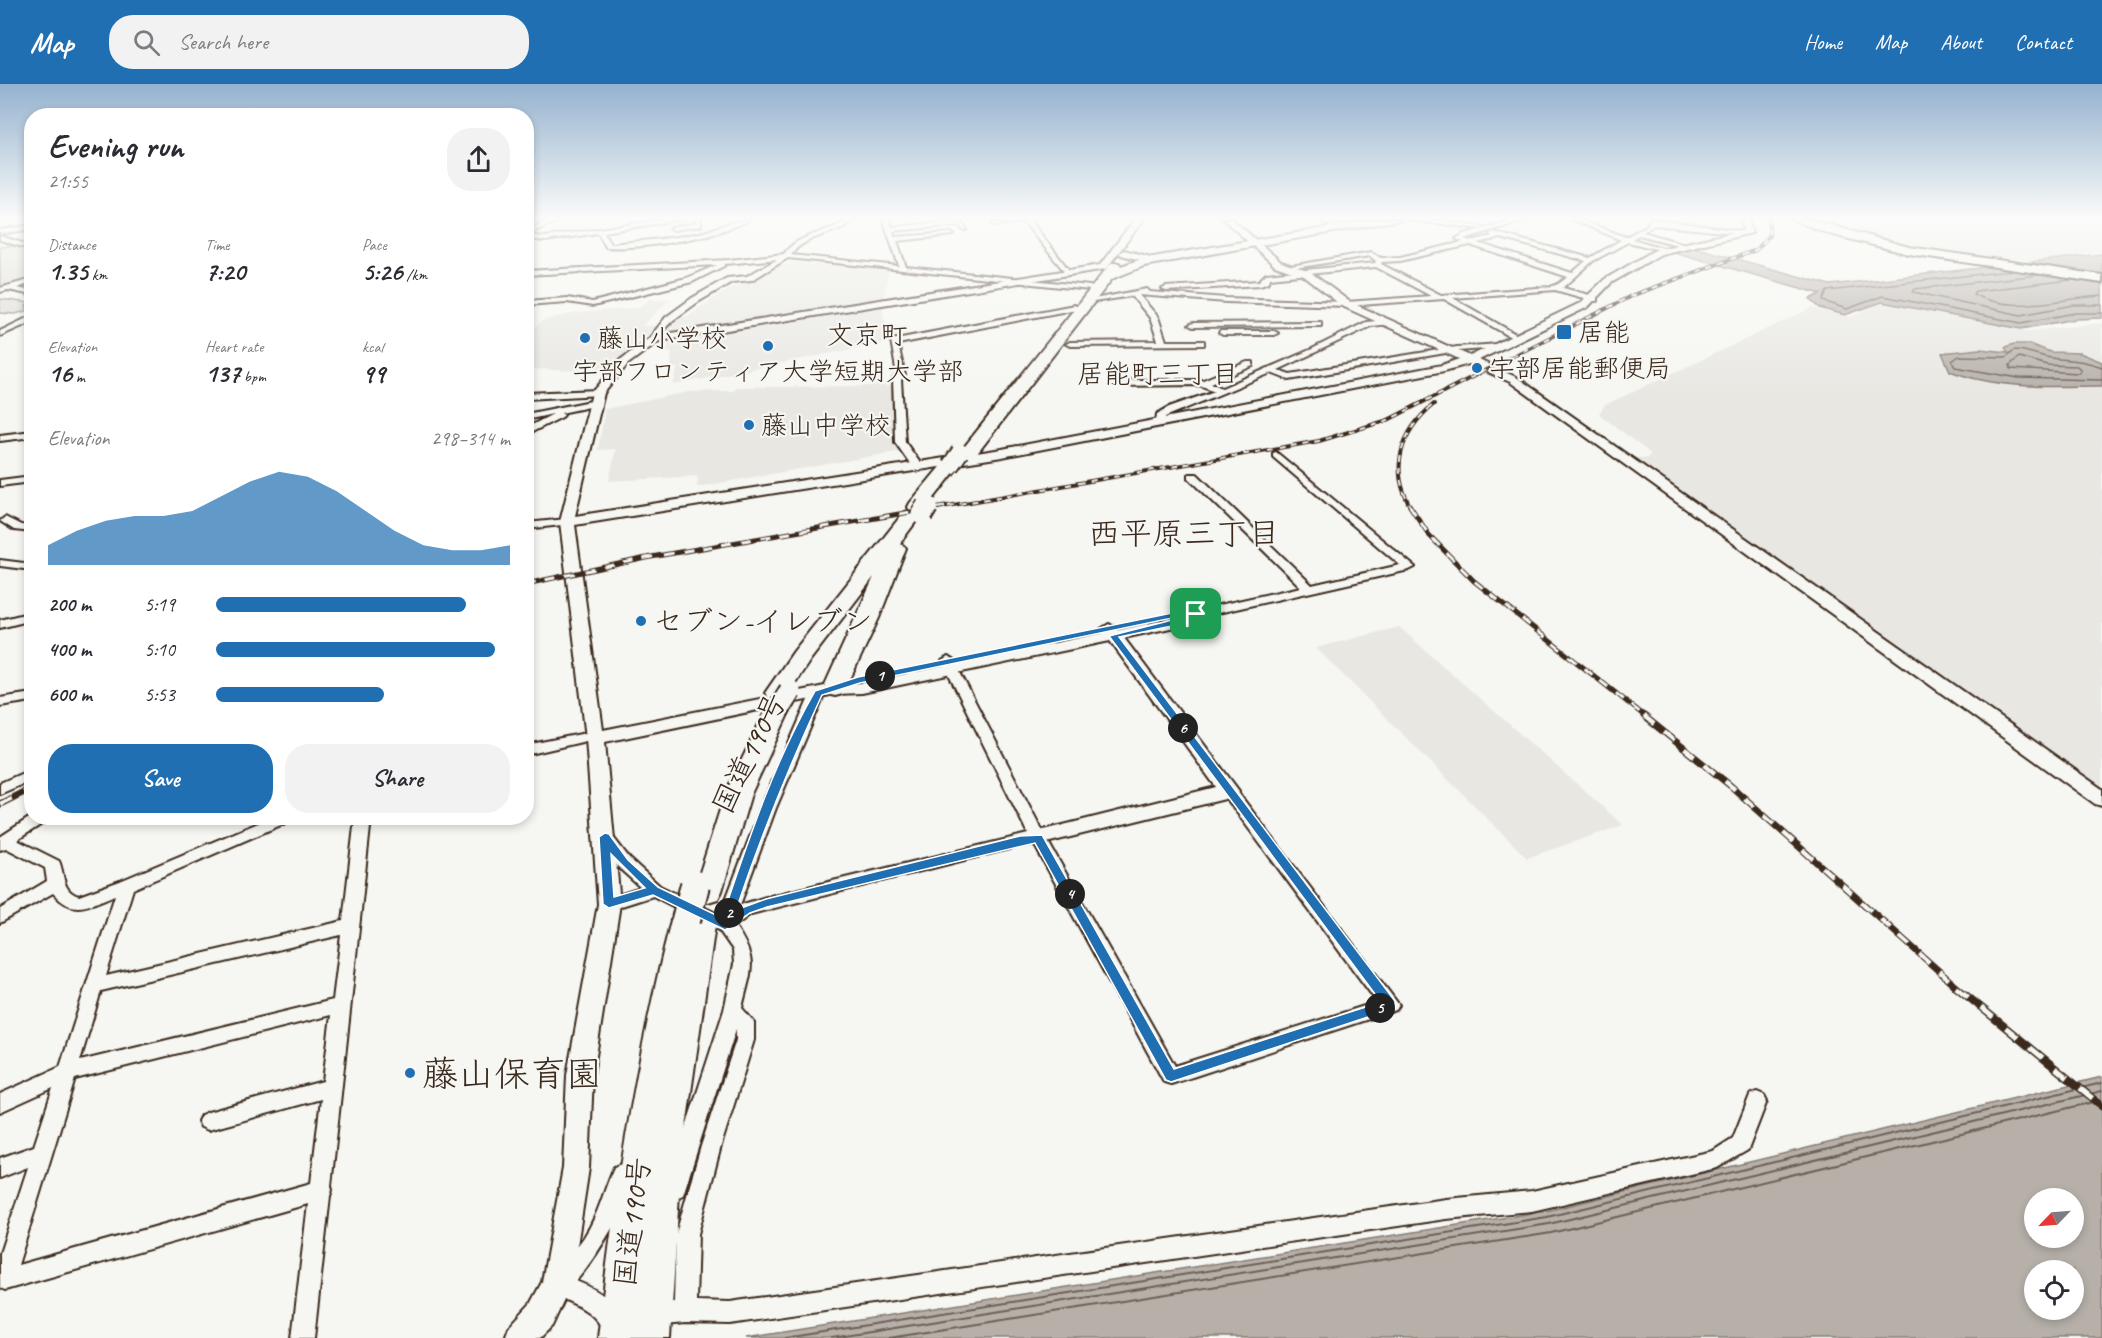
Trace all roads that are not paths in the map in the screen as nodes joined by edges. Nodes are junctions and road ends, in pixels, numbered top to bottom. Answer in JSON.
{"nodes":[{"id":1,"x":560,"y":278,"type":"edge"},
{"id":2,"x":692,"y":278,"type":"edge"},
{"id":3,"x":751,"y":278,"type":"edge"},
{"id":4,"x":989,"y":278,"type":"edge"},
{"id":5,"x":1028,"y":278,"type":"edge"},
{"id":6,"x":1090,"y":278,"type":"edge"},
{"id":7,"x":1102,"y":278,"type":"edge"},
{"id":8,"x":1266,"y":278,"type":"edge"},
{"id":9,"x":1310,"y":278,"type":"edge"},
{"id":10,"x":1406,"y":278,"type":"edge"},
{"id":11,"x":1572,"y":278,"type":"edge"},
{"id":12,"x":1614,"y":278,"type":"edge"},
{"id":13,"x":1012,"y":280,"type":"junction"},
{"id":14,"x":534,"y":281,"type":"edge"},
{"id":15,"x":24,"y":282,"type":"edge"},
{"id":16,"x":1556,"y":288,"type":"junction"},
{"id":17,"x":3,"y":289,"type":"edge"},
{"id":18,"x":24,"y":291,"type":"edge"},
{"id":19,"x":1136,"y":294,"type":"junction"},
{"id":20,"x":1086,"y":295,"type":"junction"},
{"id":21,"x":1443,"y":297,"type":"junction"},
{"id":22,"x":1594,"y":298,"type":"junction"},
{"id":23,"x":534,"y":302,"type":"edge"},
{"id":24,"x":1346,"y":304,"type":"junction"},
{"id":25,"x":1225,"y":307,"type":"junction"},
{"id":26,"x":1387,"y":322,"type":"junction"},
{"id":27,"x":24,"y":323,"type":"edge"},
{"id":28,"x":1230,"y":323,"type":"junction"},
{"id":29,"x":1247,"y":323,"type":"junction"},
{"id":30,"x":1318,"y":324,"type":"dead end"},
{"id":31,"x":1193,"y":325,"type":"dead end"},
{"id":32,"x":1223,"y":333,"type":"dead end"},
{"id":33,"x":1236,"y":333,"type":"junction"},
{"id":34,"x":1274,"y":333,"type":"dead end"},
{"id":35,"x":0,"y":334,"type":"edge"},
{"id":36,"x":1253,"y":334,"type":"junction"},
{"id":37,"x":1516,"y":338,"type":"junction"},
{"id":38,"x":652,"y":340,"type":"junction"},
{"id":39,"x":1163,"y":343,"type":"junction"},
{"id":40,"x":1202,"y":343,"type":"dead end"},
{"id":41,"x":1070,"y":344,"type":"dead end"},
{"id":42,"x":1499,"y":346,"type":"junction"},
{"id":43,"x":1450,"y":350,"type":"junction"},
{"id":44,"x":1472,"y":359,"type":"junction"},
{"id":45,"x":1250,"y":364,"type":"dead end"},
{"id":46,"x":1271,"y":370,"type":"junction"},
{"id":47,"x":1114,"y":383,"type":"dead end"},
{"id":48,"x":1204,"y":383,"type":"junction"},
{"id":49,"x":1222,"y":391,"type":"junction"},
{"id":50,"x":534,"y":396,"type":"edge"},
{"id":51,"x":597,"y":398,"type":"junction"},
{"id":52,"x":571,"y":408,"type":"junction"},
{"id":53,"x":534,"y":415,"type":"edge"},
{"id":54,"x":1161,"y":421,"type":"junction"},
{"id":55,"x":534,"y":428,"type":"edge"},
{"id":56,"x":24,"y":435,"type":"edge"},
{"id":57,"x":0,"y":438,"type":"edge"},
{"id":58,"x":1276,"y":455,"type":"dead end"},
{"id":59,"x":918,"y":466,"type":"junction"},
{"id":60,"x":1193,"y":476,"type":"dead end"},
{"id":61,"x":24,"y":480,"type":"edge"},
{"id":62,"x":0,"y":483,"type":"edge"},
{"id":63,"x":920,"y":510,"type":"junction"},
{"id":64,"x":5,"y":520,"type":"dead end"},
{"id":65,"x":567,"y":522,"type":"junction"},
{"id":66,"x":534,"y":524,"type":"edge"},
{"id":67,"x":24,"y":528,"type":"edge"},
{"id":68,"x":896,"y":548,"type":"junction"},
{"id":69,"x":0,"y":563,"type":"edge"},
{"id":70,"x":24,"y":566,"type":"edge"},
{"id":71,"x":1309,"y":588,"type":"junction"},
{"id":72,"x":1196,"y":614,"type":"joint"},
{"id":73,"x":24,"y":618,"type":"edge"},
{"id":74,"x":0,"y":624,"type":"edge"},
{"id":75,"x":1111,"y":632,"type":"junction"},
{"id":76,"x":950,"y":665,"type":"junction"},
{"id":77,"x":853,"y":672,"type":"junction"},
{"id":78,"x":827,"y":691,"type":"junction"},
{"id":79,"x":24,"y":698,"type":"edge"},
{"id":80,"x":0,"y":702,"type":"edge"},
{"id":81,"x":778,"y":702,"type":"junction"},
{"id":82,"x":595,"y":738,"type":"junction"},
{"id":83,"x":534,"y":748,"type":"edge"},
{"id":84,"x":24,"y":778,"type":"edge"},
{"id":85,"x":0,"y":789,"type":"edge"},
{"id":86,"x":1229,"y":791,"type":"junction"},
{"id":87,"x":2102,"y":799,"type":"edge"},
{"id":88,"x":30,"y":825,"type":"edge"},
{"id":89,"x":267,"y":825,"type":"edge"},
{"id":90,"x":362,"y":825,"type":"edge"},
{"id":91,"x":605,"y":837,"type":"junction"},
{"id":92,"x":1038,"y":838,"type":"junction"},
{"id":93,"x":3,"y":843,"type":"edge"},
{"id":94,"x":55,"y":884,"type":"junction"},
{"id":95,"x":126,"y":885,"type":"junction"},
{"id":96,"x":654,"y":890,"type":"junction"},
{"id":97,"x":609,"y":904,"type":"junction"},
{"id":98,"x":0,"y":917,"type":"edge"},
{"id":99,"x":704,"y":923,"type":"junction"},
{"id":100,"x":350,"y":926,"type":"junction"},
{"id":101,"x":677,"y":957,"type":"junction"},
{"id":102,"x":94,"y":986,"type":"junction"},
{"id":103,"x":342,"y":1005,"type":"junction"},
{"id":104,"x":733,"y":1010,"type":"junction"},
{"id":105,"x":66,"y":1073,"type":"junction"},
{"id":106,"x":333,"y":1087,"type":"junction"},
{"id":107,"x":1757,"y":1101,"type":"dead end"},
{"id":108,"x":0,"y":1103,"type":"edge"},
{"id":109,"x":208,"y":1121,"type":"dead end"},
{"id":110,"x":42,"y":1152,"type":"junction"},
{"id":111,"x":0,"y":1168,"type":"edge"},
{"id":112,"x":322,"y":1190,"type":"junction"},
{"id":113,"x":556,"y":1286,"type":"junction"},
{"id":114,"x":646,"y":1329,"type":"edge"},
{"id":115,"x":303,"y":1338,"type":"edge"},
{"id":116,"x":520,"y":1338,"type":"edge"}],
"edges":[{"from":1,"to":14,"type":"street"},
{"from":2,"to":23,"type":"street"},
{"from":3,"to":38,"type":"street"},
{"from":4,"to":13,"type":"street"},
{"from":5,"to":13,"type":"street"},
{"from":6,"to":20,"type":"street"},
{"from":7,"to":20,"type":"highway","name":"国道190号"},
{"from":8,"to":19,"type":"street"},
{"from":9,"to":24,"type":"street"},
{"from":10,"to":21,"type":"street"},
{"from":11,"to":16,"type":"street"},
{"from":12,"to":22,"type":"street"},
{"from":13,"to":20,"type":"street"},
{"from":13,"to":38,"type":"street"},
{"from":15,"to":17,"type":"street"},
{"from":16,"to":21,"type":"street"},
{"from":16,"to":22,"type":"street"},
{"from":17,"to":18,"type":"street"},
{"from":19,"to":20,"type":"street"},
{"from":19,"to":25,"type":"street"},
{"from":19,"to":39,"type":"street"},
{"from":20,"to":59,"type":"street"},
{"from":20,"to":63,"type":"highway","name":"国道190号"},
{"from":21,"to":24,"type":"street"},
{"from":21,"to":37,"type":"street"},
{"from":22,"to":37,"type":"street"},
{"from":24,"to":25,"type":"street"},
{"from":24,"to":26,"type":"street"},
{"from":25,"to":28,"type":"street"},
{"from":26,"to":43,"type":"street"},
{"from":26,"to":46,"type":"street"},
{"from":27,"to":35,"type":"street"},
{"from":28,"to":29,"type":"street"},
{"from":28,"to":31,"type":"street"},
{"from":28,"to":33,"type":"street"},
{"from":29,"to":30,"type":"street"},
{"from":29,"to":36,"type":"street"},
{"from":32,"to":33,"type":"street"},
{"from":33,"to":36,"type":"street"},
{"from":34,"to":36,"type":"street"},
{"from":37,"to":42,"type":"street"},
{"from":38,"to":51,"type":"street"},
{"from":39,"to":40,"type":"street"},
{"from":39,"to":41,"type":"street"},
{"from":42,"to":43,"type":"street"},
{"from":42,"to":44,"type":"street"},
{"from":43,"to":44,"type":"street"},
{"from":43,"to":46,"type":"street"},
{"from":44,"to":54,"type":"street"},
{"from":44,"to":87,"type":"street"},
{"from":45,"to":48,"type":"street"},
{"from":46,"to":49,"type":"street"},
{"from":47,"to":48,"type":"street"},
{"from":48,"to":49,"type":"street"},
{"from":49,"to":54,"type":"street"},
{"from":50,"to":51,"type":"street"},
{"from":51,"to":52,"type":"street"},
{"from":51,"to":65,"type":"street"},
{"from":52,"to":53,"type":"street"},
{"from":52,"to":55,"type":"street"},
{"from":54,"to":59,"type":"street"},
{"from":56,"to":57,"type":"street"},
{"from":58,"to":71,"type":"street"},
{"from":59,"to":65,"type":"street"},
{"from":60,"to":71,"type":"street"},
{"from":61,"to":62,"type":"street"},
{"from":63,"to":68,"type":"highway","name":"国道190号"},
{"from":63,"to":81,"type":"highway","name":"国道190号"},
{"from":64,"to":67,"type":"street"},
{"from":65,"to":66,"type":"street"},
{"from":65,"to":82,"type":"street"},
{"from":68,"to":77,"type":"highway"},
{"from":68,"to":81,"type":"highway","name":"国道190号"},
{"from":69,"to":70,"type":"street"},
{"from":71,"to":72,"type":"street"},
{"from":72,"to":75,"type":"street"},
{"from":73,"to":74,"type":"street"},
{"from":75,"to":76,"type":"street"},
{"from":75,"to":86,"type":"street"},
{"from":76,"to":77,"type":"street"},
{"from":76,"to":78,"type":"street"},
{"from":76,"to":92,"type":"street"},
{"from":77,"to":78,"type":"highway"},
{"from":78,"to":82,"type":"street"},
{"from":78,"to":99,"type":"street"},
{"from":79,"to":80,"type":"street"},
{"from":81,"to":99,"type":"highway","name":"国道190号"},
{"from":82,"to":83,"type":"street"},
{"from":82,"to":91,"type":"street"},
{"from":84,"to":85,"type":"street"},
{"from":86,"to":92,"type":"street"},
{"from":86,"to":92,"type":"street"},
{"from":88,"to":93,"type":"street"},
{"from":89,"to":95,"type":"street"},
{"from":90,"to":100,"type":"street"},
{"from":91,"to":96,"type":"street"},
{"from":91,"to":97,"type":"street"},
{"from":92,"to":99,"type":"street"},
{"from":93,"to":94,"type":"street"},
{"from":94,"to":95,"type":"street"},
{"from":94,"to":98,"type":"street"},
{"from":95,"to":102,"type":"street"},
{"from":96,"to":97,"type":"street"},
{"from":96,"to":99,"type":"street"},
{"from":97,"to":113,"type":"street"},
{"from":99,"to":101,"type":"highway","name":"国道190号"},
{"from":99,"to":104,"type":"street"},
{"from":99,"to":114,"type":"highway","name":"国道190号"},
{"from":100,"to":102,"type":"street"},
{"from":100,"to":103,"type":"street"},
{"from":101,"to":113,"type":"street"},
{"from":101,"to":114,"type":"highway","name":"国道190号"},
{"from":102,"to":105,"type":"street"},
{"from":103,"to":105,"type":"street"},
{"from":103,"to":106,"type":"street"},
{"from":104,"to":114,"type":"street"},
{"from":104,"to":114,"type":"street"},
{"from":105,"to":108,"type":"street"},
{"from":105,"to":110,"type":"street"},
{"from":106,"to":109,"type":"street"},
{"from":106,"to":112,"type":"street"},
{"from":107,"to":114,"type":"street"},
{"from":110,"to":111,"type":"street"},
{"from":110,"to":112,"type":"street"},
{"from":112,"to":115,"type":"street"},
{"from":113,"to":114,"type":"street"},
{"from":113,"to":116,"type":"street"}]}
